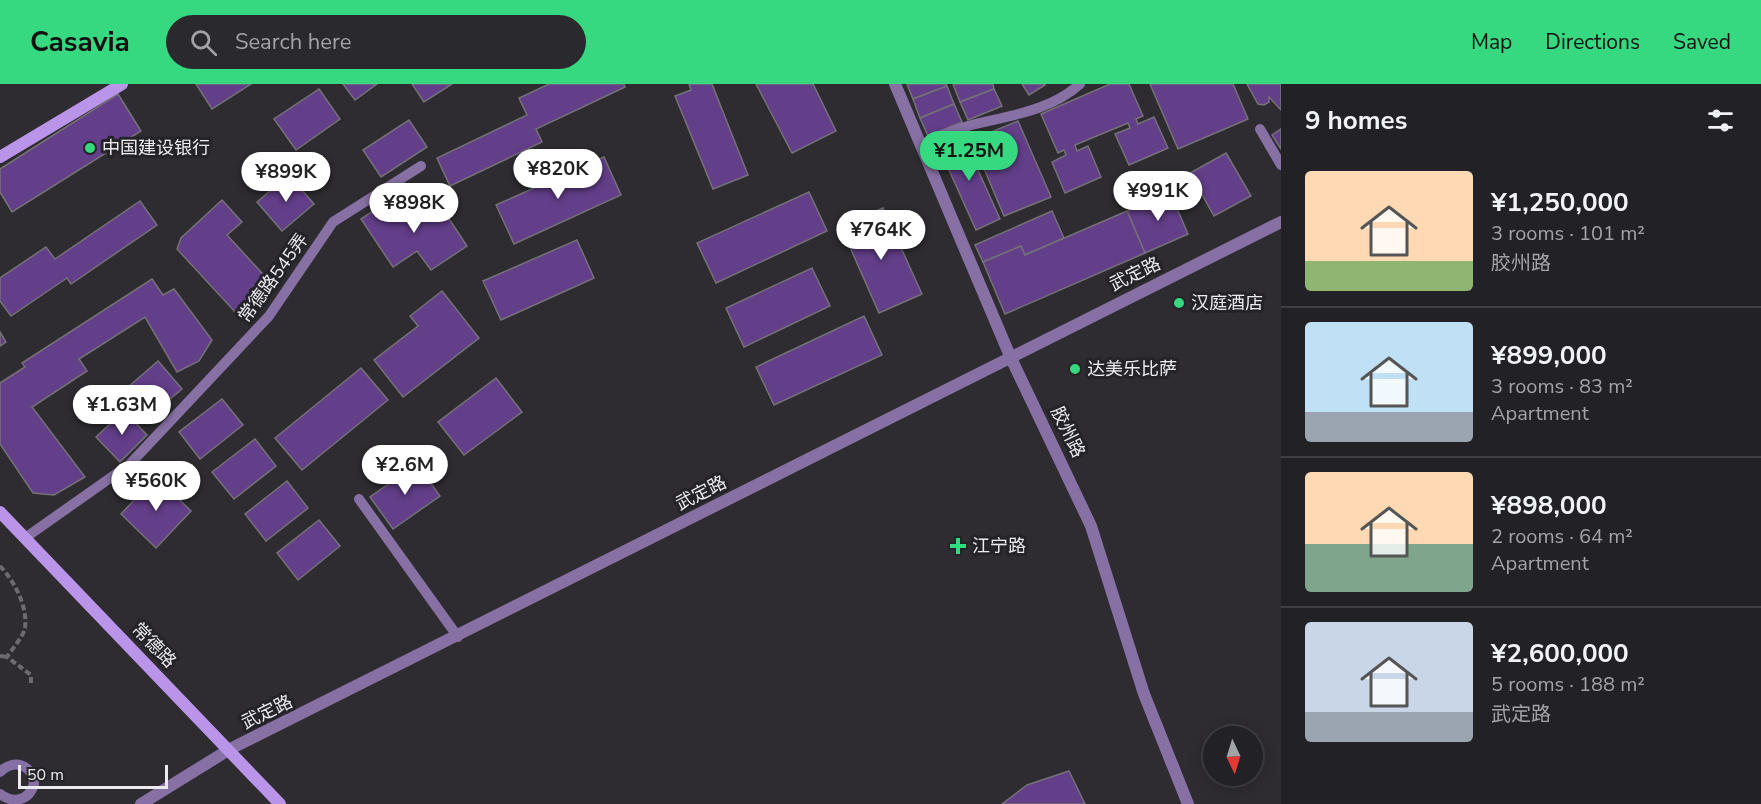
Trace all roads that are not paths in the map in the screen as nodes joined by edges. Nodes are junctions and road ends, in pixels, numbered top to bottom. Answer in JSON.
{"nodes":[{"id":1,"x":122,"y":84,"type":"edge"},
{"id":2,"x":895,"y":84,"type":"edge"},
{"id":3,"x":1080,"y":84,"type":"edge"},
{"id":4,"x":1260,"y":129,"type":"dead end"},
{"id":5,"x":920,"y":145,"type":"junction"},
{"id":6,"x":0,"y":157,"type":"edge"},
{"id":7,"x":1281,"y":165,"type":"edge"},
{"id":8,"x":421,"y":166,"type":"dead end"},
{"id":9,"x":1281,"y":222,"type":"edge"},
{"id":10,"x":1010,"y":356,"type":"junction"},
{"id":11,"x":359,"y":499,"type":"dead end"},
{"id":12,"x":0,"y":512,"type":"edge"},
{"id":13,"x":25,"y":538,"type":"junction"},
{"id":14,"x":458,"y":637,"type":"junction"},
{"id":15,"x":230,"y":749,"type":"junction"},
{"id":16,"x":0,"y":772,"type":"edge"},
{"id":17,"x":0,"y":794,"type":"edge"},
{"id":18,"x":10,"y":802,"type":"edge"},
{"id":19,"x":141,"y":804,"type":"edge"},
{"id":20,"x":280,"y":804,"type":"edge"},
{"id":21,"x":1188,"y":804,"type":"edge"}],
"edges":[{"from":1,"to":6,"type":"main road"},
{"from":2,"to":5,"type":"street","name":"胶州路"},
{"from":3,"to":5,"type":"lane"},
{"from":4,"to":7,"type":"lane"},
{"from":5,"to":10,"type":"street","name":"胶州路"},
{"from":8,"to":13,"type":"lane","name":"常德路545弄"},
{"from":9,"to":10,"type":"street","name":"武定路"},
{"from":10,"to":14,"type":"street","name":"武定路"},
{"from":10,"to":21,"type":"street","name":"胶州路"},
{"from":11,"to":14,"type":"lane"},
{"from":12,"to":13,"type":"main road","name":"常德路"},
{"from":13,"to":15,"type":"main road","name":"常德路"},
{"from":14,"to":15,"type":"street","name":"武定路"},
{"from":15,"to":19,"type":"street","name":"武定路"},
{"from":15,"to":20,"type":"main road","name":"常德路"},
{"from":16,"to":18,"type":"lane"},
{"from":17,"to":18,"type":"lane"}]}
